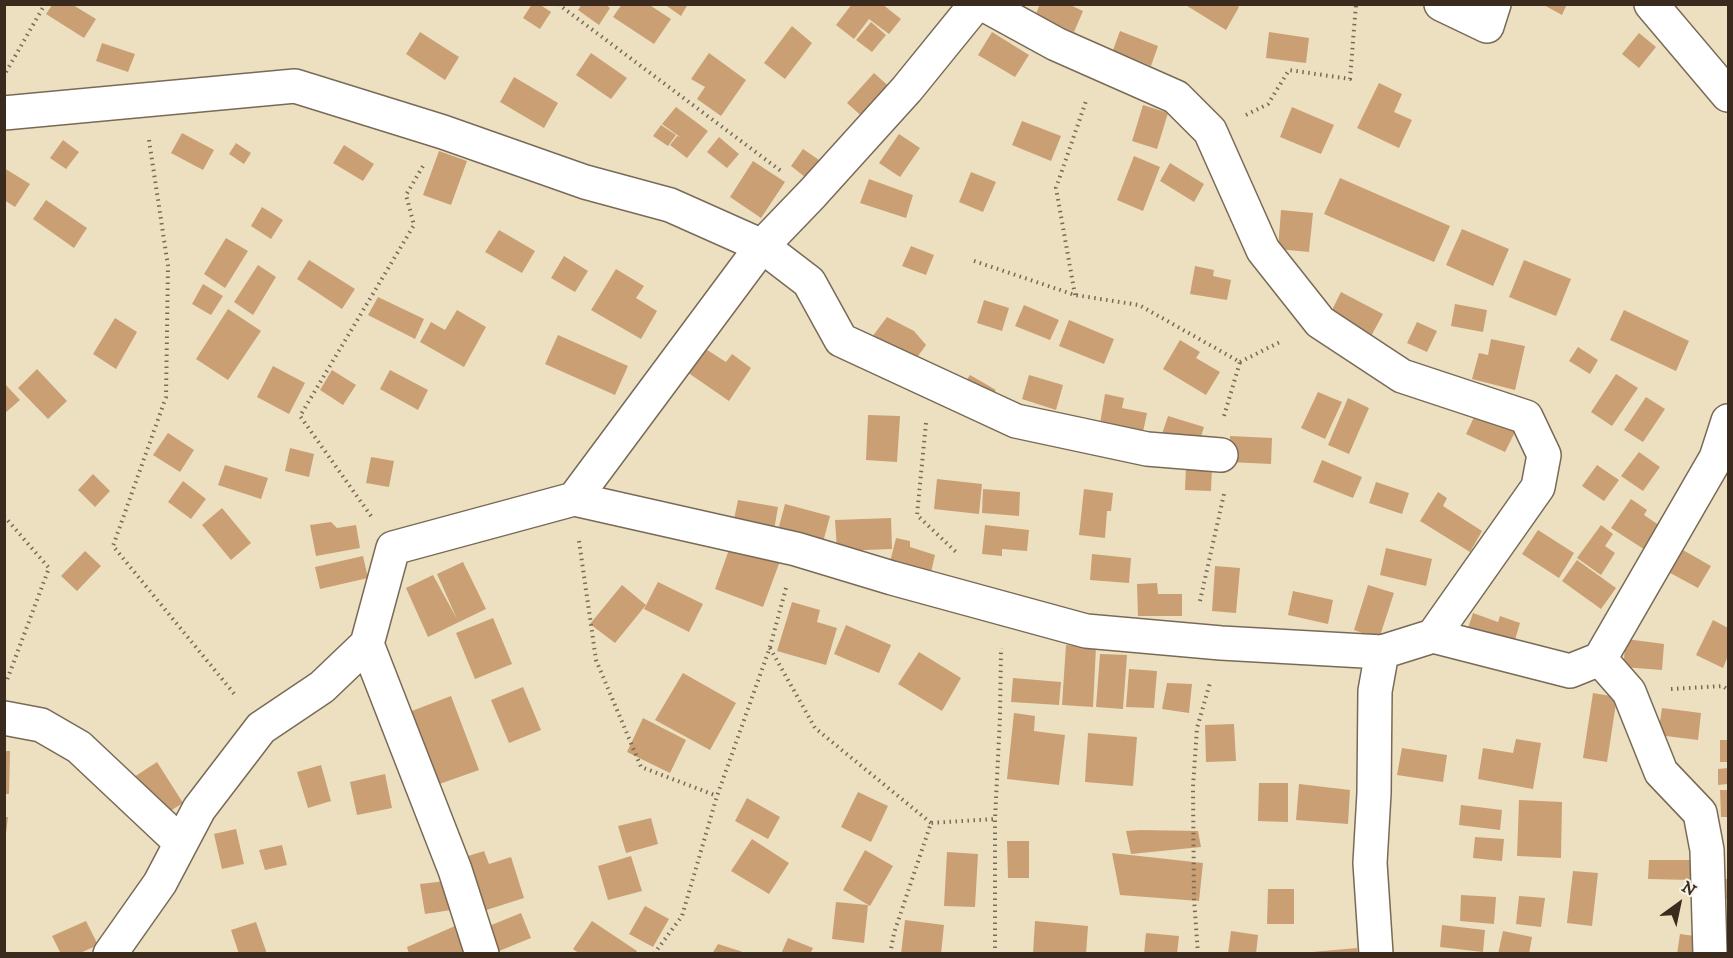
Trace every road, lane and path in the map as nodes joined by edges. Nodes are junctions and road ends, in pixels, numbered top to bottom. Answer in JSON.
{"nodes":[{"id":1,"x":45,"y":4,"type":"edge"},
{"id":2,"x":558,"y":4,"type":"edge"},
{"id":3,"x":976,"y":4,"type":"edge"},
{"id":4,"x":983,"y":4,"type":"edge"},
{"id":5,"x":1356,"y":4,"type":"edge"},
{"id":6,"x":1441,"y":4,"type":"edge"},
{"id":7,"x":1494,"y":4,"type":"edge"},
{"id":8,"x":1652,"y":4,"type":"edge"},
{"id":9,"x":1098,"y":63,"type":"junction"},
{"id":10,"x":4,"y":75,"type":"edge"},
{"id":11,"x":1728,"y":95,"type":"edge"},
{"id":12,"x":143,"y":100,"type":"junction"},
{"id":13,"x":4,"y":113,"type":"edge"},
{"id":14,"x":1210,"y":131,"type":"junction"},
{"id":15,"x":443,"y":132,"type":"junction"},
{"id":16,"x":813,"y":195,"type":"junction"},
{"id":17,"x":762,"y":246,"type":"junction"},
{"id":18,"x":974,"y":261,"type":"dead end"},
{"id":19,"x":1075,"y":295,"type":"junction"},
{"id":20,"x":1320,"y":322,"type":"junction"},
{"id":21,"x":1240,"y":362,"type":"junction"},
{"id":22,"x":931,"y":381,"type":"junction"},
{"id":23,"x":1728,"y":421,"type":"edge"},
{"id":24,"x":1221,"y":455,"type":"junction"},
{"id":25,"x":574,"y":499,"type":"junction"},
{"id":26,"x":4,"y":516,"type":"edge"},
{"id":27,"x":393,"y":548,"type":"junction"},
{"id":28,"x":796,"y":549,"type":"junction"},
{"id":29,"x":957,"y":553,"type":"dead end"},
{"id":30,"x":1001,"y":608,"type":"junction"},
{"id":31,"x":1432,"y":636,"type":"junction"},
{"id":32,"x":1221,"y":643,"type":"junction"},
{"id":33,"x":367,"y":644,"type":"junction"},
{"id":34,"x":770,"y":647,"type":"junction"},
{"id":35,"x":1382,"y":652,"type":"junction"},
{"id":36,"x":1600,"y":659,"type":"junction"},
{"id":37,"x":4,"y":686,"type":"edge"},
{"id":38,"x":1728,"y":690,"type":"edge"},
{"id":39,"x":1629,"y":692,"type":"junction"},
{"id":40,"x":4,"y":718,"type":"edge"},
{"id":41,"x":261,"y":728,"type":"junction"},
{"id":42,"x":717,"y":796,"type":"junction"},
{"id":43,"x":995,"y":819,"type":"junction"},
{"id":44,"x":931,"y":823,"type":"junction"},
{"id":45,"x":181,"y":843,"type":"junction"},
{"id":46,"x":110,"y":954,"type":"edge"},
{"id":47,"x":482,"y":954,"type":"edge"},
{"id":48,"x":654,"y":954,"type":"edge"},
{"id":49,"x":890,"y":954,"type":"edge"},
{"id":50,"x":995,"y":954,"type":"edge"},
{"id":51,"x":1198,"y":954,"type":"edge"},
{"id":52,"x":1376,"y":954,"type":"edge"},
{"id":53,"x":1710,"y":954,"type":"edge"}],
"edges":[{"from":1,"to":10,"type":"path"},
{"from":2,"to":16,"type":"path"},
{"from":3,"to":16,"type":"street"},
{"from":4,"to":9,"type":"street"},
{"from":5,"to":14,"type":"path"},
{"from":6,"to":7,"type":"street"},
{"from":8,"to":11,"type":"street"},
{"from":9,"to":14,"type":"street"},
{"from":9,"to":19,"type":"path"},
{"from":12,"to":13,"type":"street"},
{"from":12,"to":15,"type":"street"},
{"from":12,"to":41,"type":"path"},
{"from":14,"to":20,"type":"street"},
{"from":15,"to":17,"type":"street"},
{"from":15,"to":27,"type":"path"},
{"from":16,"to":17,"type":"street"},
{"from":17,"to":22,"type":"street"},
{"from":17,"to":25,"type":"street"},
{"from":18,"to":19,"type":"path"},
{"from":19,"to":21,"type":"path"},
{"from":20,"to":21,"type":"path"},
{"from":20,"to":31,"type":"street"},
{"from":21,"to":24,"type":"path"},
{"from":22,"to":24,"type":"street"},
{"from":22,"to":29,"type":"path"},
{"from":23,"to":36,"type":"street"},
{"from":24,"to":32,"type":"path"},
{"from":25,"to":27,"type":"street"},
{"from":25,"to":28,"type":"street"},
{"from":25,"to":42,"type":"path"},
{"from":26,"to":37,"type":"path"},
{"from":27,"to":33,"type":"street"},
{"from":28,"to":30,"type":"street"},
{"from":28,"to":34,"type":"path"},
{"from":30,"to":32,"type":"street"},
{"from":30,"to":43,"type":"path"},
{"from":31,"to":35,"type":"street"},
{"from":31,"to":36,"type":"street"},
{"from":32,"to":35,"type":"street"},
{"from":32,"to":51,"type":"path"},
{"from":33,"to":41,"type":"street"},
{"from":33,"to":47,"type":"street"},
{"from":34,"to":42,"type":"path"},
{"from":34,"to":44,"type":"path"},
{"from":35,"to":52,"type":"street"},
{"from":36,"to":39,"type":"street"},
{"from":38,"to":39,"type":"path"},
{"from":39,"to":53,"type":"street"},
{"from":40,"to":45,"type":"street"},
{"from":41,"to":45,"type":"street"},
{"from":42,"to":48,"type":"path"},
{"from":43,"to":44,"type":"path"},
{"from":43,"to":50,"type":"path"},
{"from":44,"to":49,"type":"path"},
{"from":45,"to":46,"type":"street"}]}
